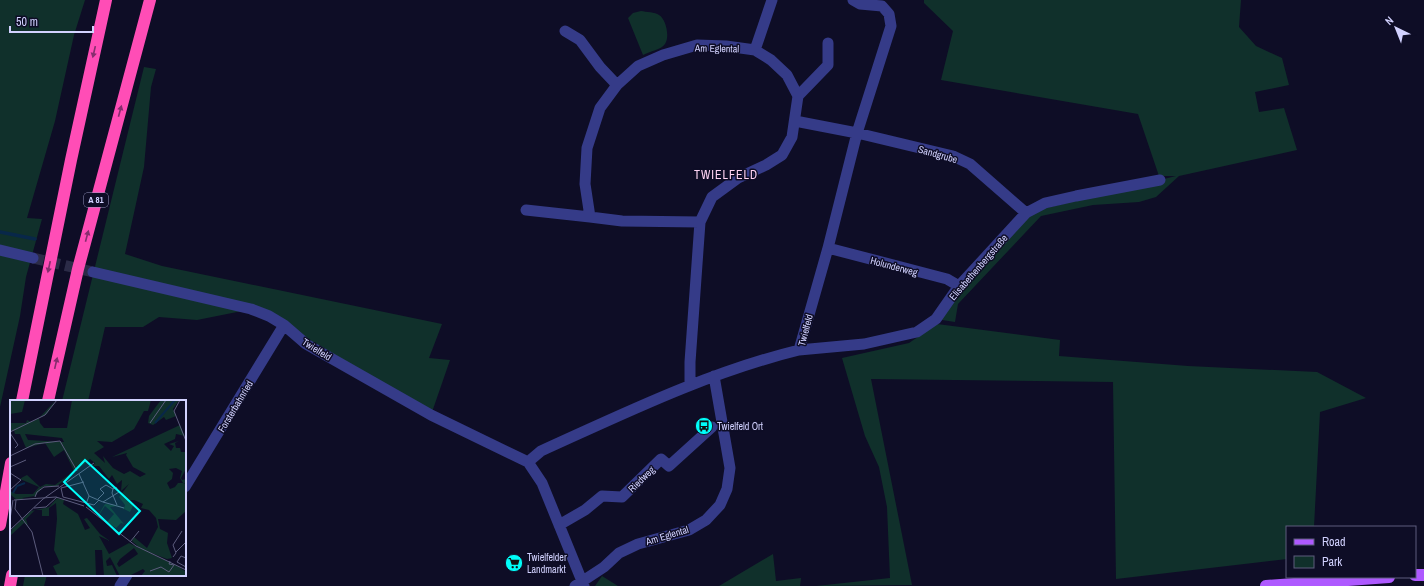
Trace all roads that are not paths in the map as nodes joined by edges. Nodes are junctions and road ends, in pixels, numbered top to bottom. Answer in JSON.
{"nodes":[{"id":1,"x":106,"y":0,"type":"edge"},
{"id":2,"x":150,"y":0,"type":"edge"},
{"id":3,"x":772,"y":0,"type":"edge"},
{"id":4,"x":853,"y":0,"type":"edge"},
{"id":5,"x":565,"y":31,"type":"dead end"},
{"id":6,"x":828,"y":43,"type":"dead end"},
{"id":7,"x":755,"y":50,"type":"junction"},
{"id":8,"x":617,"y":85,"type":"junction"},
{"id":9,"x":798,"y":96,"type":"junction"},
{"id":10,"x":795,"y":121,"type":"junction"},
{"id":11,"x":857,"y":134,"type":"junction"},
{"id":12,"x":1160,"y":180,"type":"dead end"},
{"id":13,"x":526,"y":210,"type":"dead end"},
{"id":14,"x":1026,"y":213,"type":"junction"},
{"id":15,"x":590,"y":217,"type":"junction"},
{"id":16,"x":700,"y":222,"type":"junction"},
{"id":17,"x":828,"y":248,"type":"junction"},
{"id":18,"x":0,"y":250,"type":"edge"},
{"id":19,"x":33,"y":258,"type":"tunnel mouth"},
{"id":20,"x":93,"y":272,"type":"tunnel mouth"},
{"id":21,"x":959,"y":286,"type":"junction"},
{"id":22,"x":284,"y":325,"type":"junction"},
{"id":23,"x":799,"y":350,"type":"junction"},
{"id":24,"x":714,"y":376,"type":"junction"},
{"id":25,"x":690,"y":384,"type":"junction"},
{"id":26,"x":22,"y":400,"type":"edge"},
{"id":27,"x":48,"y":400,"type":"edge"},
{"id":28,"x":712,"y":427,"type":"dead end"},
{"id":29,"x":528,"y":462,"type":"junction"},
{"id":30,"x":10,"y":469,"type":"edge"},
{"id":31,"x":186,"y":485,"type":"edge"},
{"id":32,"x":0,"y":525,"type":"edge"},
{"id":33,"x":559,"y":525,"type":"junction"},
{"id":34,"x":12,"y":576,"type":"edge"},
{"id":35,"x":126,"y":576,"type":"edge"},
{"id":36,"x":1375,"y":578,"type":"edge"},
{"id":37,"x":580,"y":584,"type":"edge"},
{"id":38,"x":10,"y":586,"type":"edge"},
{"id":39,"x":120,"y":586,"type":"edge"},
{"id":40,"x":1266,"y":586,"type":"edge"}],
"edges":[{"from":1,"to":26,"type":"highway","one_way":true},
{"from":27,"to":2,"type":"highway","number":"A 81","one_way":true},
{"from":3,"to":7,"type":"street"},
{"from":4,"to":11,"type":"street","name":"Twielfeld"},
{"from":5,"to":8,"type":"street"},
{"from":6,"to":9,"type":"street"},
{"from":7,"to":8,"type":"street","name":"Am Eglental"},
{"from":7,"to":9,"type":"street","name":"Am Eglental"},
{"from":8,"to":15,"type":"street","name":"Am Eglental"},
{"from":9,"to":10,"type":"street"},
{"from":10,"to":11,"type":"street"},
{"from":10,"to":16,"type":"street"},
{"from":11,"to":14,"type":"street","name":"Sandgrube"},
{"from":11,"to":17,"type":"street","name":"Twielfeld"},
{"from":12,"to":14,"type":"street","name":"Elisabethenbergstraße"},
{"from":13,"to":15,"type":"street"},
{"from":14,"to":21,"type":"street","name":"Elisabethenbergstraße"},
{"from":15,"to":16,"type":"street"},
{"from":16,"to":25,"type":"street"},
{"from":17,"to":21,"type":"street","name":"Holunderweg"},
{"from":17,"to":23,"type":"street","name":"Twielfeld"},
{"from":18,"to":19,"type":"street"},
{"from":20,"to":22,"type":"street","name":"Twielfeld"},
{"from":21,"to":23,"type":"street","name":"Elisabethenbergstraße"},
{"from":22,"to":29,"type":"street","name":"Twielfeld"},
{"from":22,"to":31,"type":"street","name":"Forsterbahnried"},
{"from":23,"to":24,"type":"street","name":"Twielfeld"},
{"from":24,"to":25,"type":"street","name":"Twielfeld"},
{"from":24,"to":37,"type":"street","name":"Am Eglental"},
{"from":25,"to":29,"type":"street","name":"Twielfeld"},
{"from":28,"to":33,"type":"street","name":"Riedweg"},
{"from":29,"to":33,"type":"street"},
{"from":30,"to":32,"type":"highway"},
{"from":33,"to":37,"type":"street"},
{"from":34,"to":38,"type":"highway"},
{"from":35,"to":39,"type":"street"},
{"from":36,"to":40,"type":"main road"}]}
